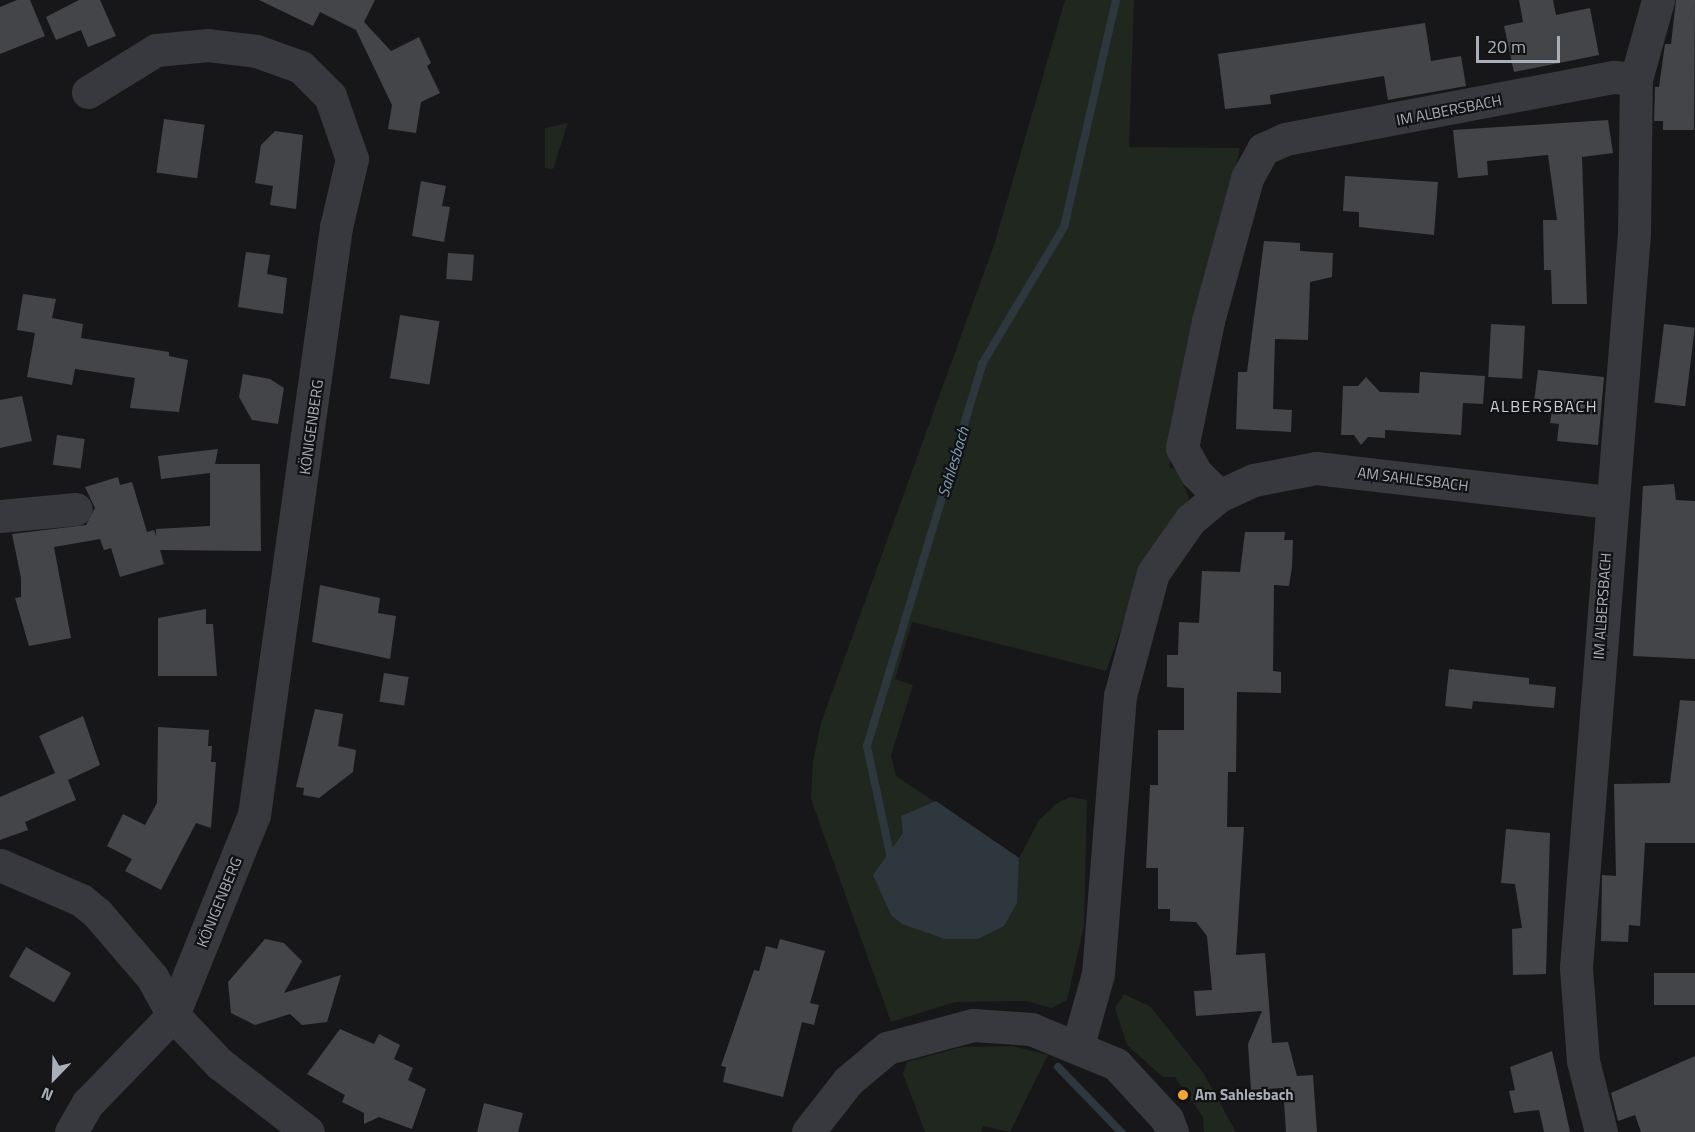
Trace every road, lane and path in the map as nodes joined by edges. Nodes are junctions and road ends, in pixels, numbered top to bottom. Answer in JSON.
{"nodes":[{"id":1,"x":1658,"y":0,"type":"edge"},
{"id":2,"x":1636,"y":79,"type":"junction"},
{"id":3,"x":88,"y":92,"type":"dead end"},
{"id":4,"x":1219,"y":496,"type":"junction"},
{"id":5,"x":1610,"y":502,"type":"junction"},
{"id":6,"x":76,"y":509,"type":"dead end"},
{"id":7,"x":0,"y":516,"type":"edge"},
{"id":8,"x":0,"y":865,"type":"edge"},
{"id":9,"x":173,"y":1015,"type":"junction"},
{"id":10,"x":1078,"y":1045,"type":"junction"},
{"id":11,"x":71,"y":1132,"type":"edge"},
{"id":12,"x":308,"y":1132,"type":"edge"},
{"id":13,"x":808,"y":1132,"type":"edge"},
{"id":14,"x":1172,"y":1132,"type":"edge"},
{"id":15,"x":1601,"y":1132,"type":"edge"}],
"edges":[{"from":1,"to":2,"type":"street","name":"IM ALBERSBACH"},
{"from":2,"to":4,"type":"street","name":"IM ALBERSBACH"},
{"from":2,"to":5,"type":"street","name":"IM ALBERSBACH"},
{"from":3,"to":9,"type":"street","name":"KÖNIGENBERG"},
{"from":4,"to":5,"type":"street","name":"AM SAHLESBACH"},
{"from":4,"to":10,"type":"street","name":"AM SAHLESBACH"},
{"from":5,"to":15,"type":"street","name":"IM ALBERSBACH"},
{"from":6,"to":7,"type":"street"},
{"from":8,"to":9,"type":"street"},
{"from":9,"to":11,"type":"street"},
{"from":9,"to":12,"type":"street"},
{"from":10,"to":13,"type":"street"},
{"from":10,"to":14,"type":"street"}]}
